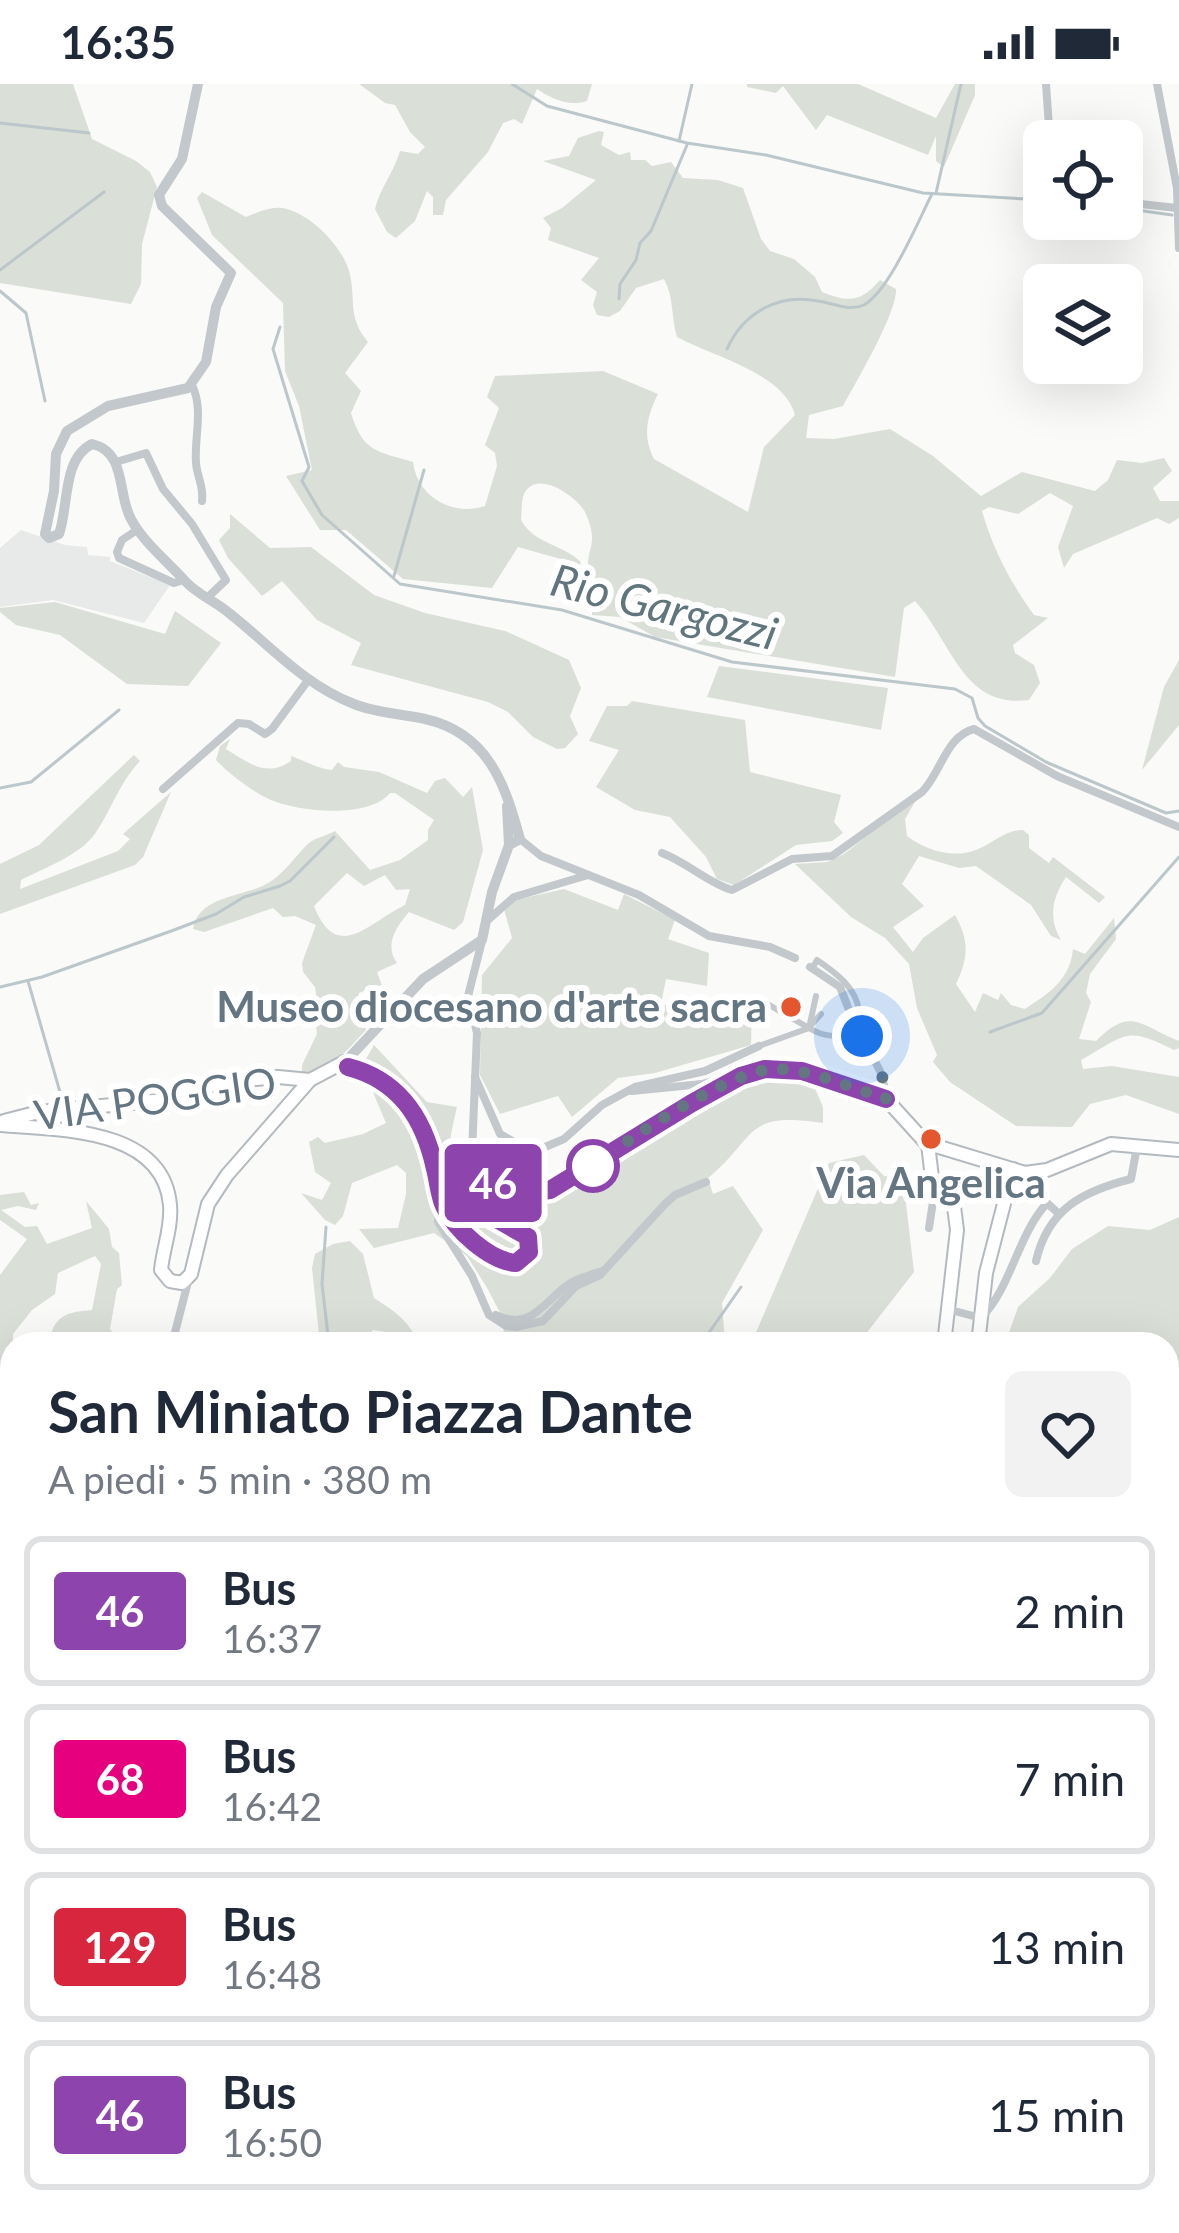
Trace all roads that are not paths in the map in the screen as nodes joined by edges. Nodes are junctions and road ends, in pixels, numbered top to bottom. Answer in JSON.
{"nodes":[{"id":1,"x":198,"y":84,"type":"edge"},
{"id":2,"x":1046,"y":84,"type":"edge"},
{"id":3,"x":1157,"y":84,"type":"edge"},
{"id":4,"x":1049,"y":120,"type":"edge"},
{"id":5,"x":1143,"y":204,"type":"edge"},
{"id":6,"x":1177,"y":208,"type":"edge"},
{"id":7,"x":1179,"y":248,"type":"edge"},
{"id":8,"x":192,"y":385,"type":"junction"},
{"id":9,"x":116,"y":462,"type":"junction"},
{"id":10,"x":202,"y":501,"type":"dead end"},
{"id":11,"x":137,"y":530,"type":"junction"},
{"id":12,"x":184,"y":580,"type":"junction"},
{"id":13,"x":201,"y":595,"type":"junction"},
{"id":14,"x":308,"y":679,"type":"junction"},
{"id":15,"x":164,"y":789,"type":"dead end"},
{"id":16,"x":1179,"y":827,"type":"edge"},
{"id":17,"x":514,"y":842,"type":"junction"},
{"id":18,"x":662,"y":853,"type":"dead end"},
{"id":19,"x":590,"y":875,"type":"junction"},
{"id":20,"x":488,"y":920,"type":"junction"},
{"id":21,"x":482,"y":940,"type":"junction"},
{"id":22,"x":795,"y":958,"type":"dead end"},
{"id":23,"x":811,"y":968,"type":"joint"},
{"id":24,"x":817,"y":996,"type":"dead end"},
{"id":25,"x":764,"y":1002,"type":"dead end"},
{"id":26,"x":860,"y":1012,"type":"dead end"},
{"id":27,"x":820,"y":1014,"type":"dead end"},
{"id":28,"x":854,"y":1026,"type":"joint"},
{"id":29,"x":809,"y":1028,"type":"junction"},
{"id":30,"x":862,"y":1036,"type":"dead end"},
{"id":31,"x":758,"y":1046,"type":"joint"},
{"id":32,"x":344,"y":1065,"type":"junction"},
{"id":33,"x":475,"y":1077,"type":"junction"},
{"id":34,"x":735,"y":1079,"type":"junction"},
{"id":35,"x":310,"y":1080,"type":"junction"},
{"id":36,"x":632,"y":1091,"type":"junction"},
{"id":37,"x":886,"y":1099,"type":"junction"},
{"id":38,"x":0,"y":1124,"type":"edge"},
{"id":39,"x":928,"y":1144,"type":"junction"},
{"id":40,"x":1138,"y":1146,"type":"junction"},
{"id":41,"x":1177,"y":1150,"type":"edge"},
{"id":42,"x":1013,"y":1169,"type":"junction"},
{"id":43,"x":471,"y":1177,"type":"junction"},
{"id":44,"x":706,"y":1183,"type":"dead end"},
{"id":45,"x":934,"y":1195,"type":"junction"},
{"id":46,"x":442,"y":1199,"type":"junction"},
{"id":47,"x":1058,"y":1213,"type":"junction"},
{"id":48,"x":929,"y":1228,"type":"dead end"},
{"id":49,"x":1036,"y":1261,"type":"dead end"},
{"id":50,"x":188,"y":1280,"type":"junction"},
{"id":51,"x":947,"y":1309,"type":"junction"},
{"id":52,"x":981,"y":1318,"type":"junction"},
{"id":53,"x":175,"y":1332,"type":"edge"},
{"id":54,"x":945,"y":1332,"type":"edge"},
{"id":55,"x":979,"y":1332,"type":"edge"}],
"edges":[{"from":1,"to":8,"type":"street"},
{"from":2,"to":4,"type":"street"},
{"from":3,"to":6,"type":"street"},
{"from":5,"to":6,"type":"street"},
{"from":6,"to":7,"type":"street"},
{"from":8,"to":9,"type":"street"},
{"from":8,"to":10,"type":"street"},
{"from":9,"to":11,"type":"street"},
{"from":9,"to":13,"type":"street"},
{"from":11,"to":12,"type":"street"},
{"from":11,"to":12,"type":"street"},
{"from":12,"to":13,"type":"street"},
{"from":13,"to":14,"type":"street"},
{"from":14,"to":15,"type":"street"},
{"from":14,"to":17,"type":"street"},
{"from":16,"to":18,"type":"street"},
{"from":17,"to":19,"type":"street"},
{"from":17,"to":20,"type":"street"},
{"from":19,"to":20,"type":"street"},
{"from":19,"to":22,"type":"street"},
{"from":20,"to":21,"type":"street"},
{"from":21,"to":32,"type":"street"},
{"from":21,"to":33,"type":"street"},
{"from":23,"to":26,"type":"street"},
{"from":23,"to":28,"type":"street"},
{"from":24,"to":29,"type":"street"},
{"from":25,"to":29,"type":"street"},
{"from":27,"to":29,"type":"street"},
{"from":28,"to":29,"type":"street"},
{"from":29,"to":31,"type":"street"},
{"from":30,"to":37,"type":"street"},
{"from":31,"to":36,"type":"street"},
{"from":32,"to":35,"type":"main road"},
{"from":32,"to":46,"type":"main road"},
{"from":33,"to":36,"type":"street"},
{"from":33,"to":43,"type":"street"},
{"from":34,"to":36,"type":"street"},
{"from":34,"to":37,"type":"main road"},
{"from":34,"to":43,"type":"main road"},
{"from":35,"to":38,"type":"main road","name":"VIA POGGIO"},
{"from":35,"to":50,"type":"main road"},
{"from":37,"to":39,"type":"main road"},
{"from":38,"to":50,"type":"main road"},
{"from":39,"to":42,"type":"main road"},
{"from":39,"to":45,"type":"main road"},
{"from":40,"to":41,"type":"main road"},
{"from":40,"to":42,"type":"main road"},
{"from":40,"to":47,"type":"street"},
{"from":42,"to":52,"type":"main road"},
{"from":43,"to":46,"type":"main road"},
{"from":44,"to":46,"type":"street"},
{"from":45,"to":48,"type":"street"},
{"from":45,"to":51,"type":"main road"},
{"from":47,"to":49,"type":"street"},
{"from":47,"to":52,"type":"street"},
{"from":50,"to":53,"type":"street"},
{"from":51,"to":52,"type":"street"},
{"from":51,"to":54,"type":"main road"},
{"from":52,"to":55,"type":"main road"}]}
